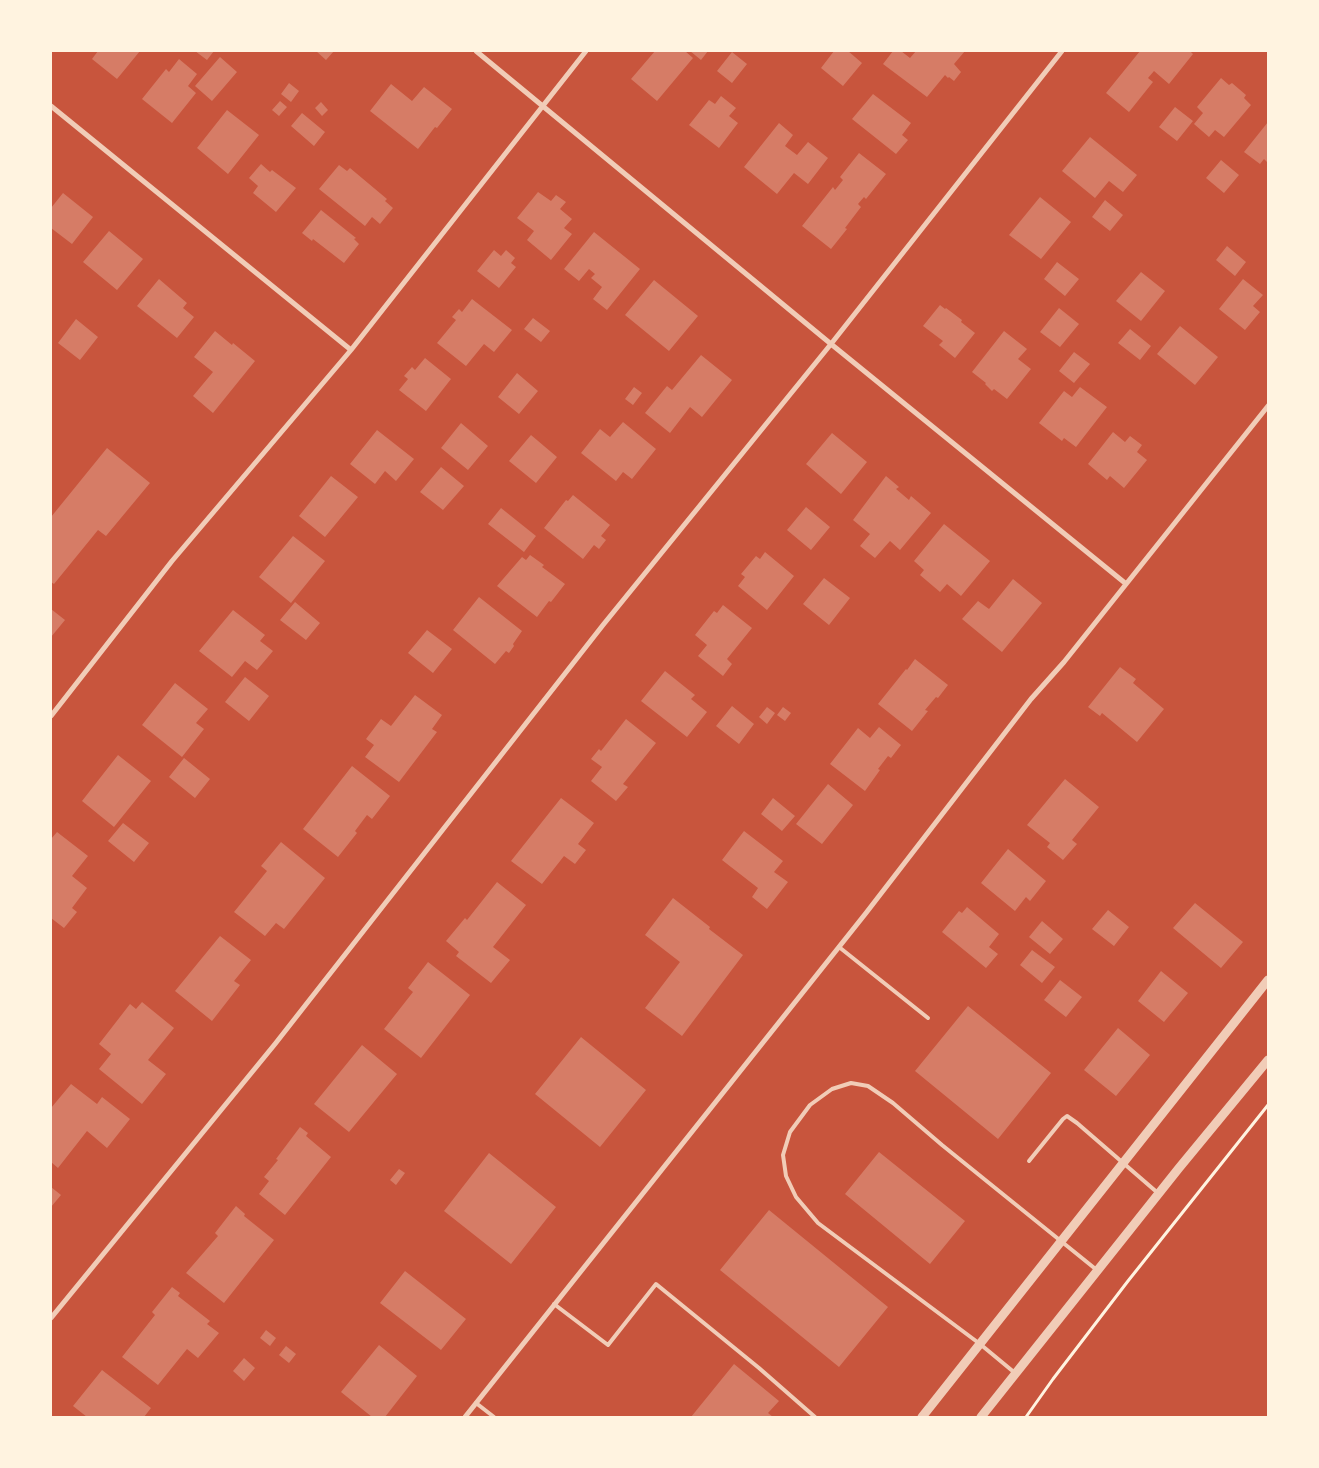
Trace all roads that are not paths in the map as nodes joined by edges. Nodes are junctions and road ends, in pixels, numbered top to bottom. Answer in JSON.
{"nodes":[{"id":1,"x":476,"y":51,"type":"edge"},
{"id":2,"x":586,"y":51,"type":"edge"},
{"id":3,"x":1062,"y":51,"type":"edge"},
{"id":4,"x":51,"y":106,"type":"edge"},
{"id":5,"x":542,"y":106,"type":"junction"},
{"id":6,"x":831,"y":344,"type":"junction"},
{"id":7,"x":350,"y":350,"type":"junction"},
{"id":8,"x":1268,"y":406,"type":"edge"},
{"id":9,"x":1125,"y":583,"type":"junction"},
{"id":10,"x":51,"y":716,"type":"edge"},
{"id":11,"x":839,"y":947,"type":"junction"},
{"id":12,"x":1268,"y":980,"type":"edge"},
{"id":13,"x":928,"y":1018,"type":"dead end"},
{"id":14,"x":1268,"y":1060,"type":"edge"},
{"id":15,"x":1028,"y":1161,"type":"dead end"},
{"id":16,"x":1124,"y":1163,"type":"junction"},
{"id":17,"x":1159,"y":1194,"type":"junction"},
{"id":18,"x":1061,"y":1242,"type":"junction"},
{"id":19,"x":1098,"y":1271,"type":"junction"},
{"id":20,"x":554,"y":1304,"type":"junction"},
{"id":21,"x":51,"y":1318,"type":"edge"},
{"id":22,"x":980,"y":1344,"type":"junction"},
{"id":23,"x":1016,"y":1373,"type":"junction"},
{"id":24,"x":476,"y":1403,"type":"junction"},
{"id":25,"x":465,"y":1417,"type":"edge"},
{"id":26,"x":494,"y":1417,"type":"edge"},
{"id":27,"x":815,"y":1417,"type":"edge"},
{"id":28,"x":922,"y":1417,"type":"edge"},
{"id":29,"x":981,"y":1417,"type":"edge"}],
"edges":[{"from":1,"to":5,"type":"street"},
{"from":2,"to":5,"type":"street"},
{"from":3,"to":6,"type":"street"},
{"from":4,"to":7,"type":"street"},
{"from":5,"to":6,"type":"street"},
{"from":5,"to":7,"type":"street"},
{"from":6,"to":9,"type":"street"},
{"from":6,"to":21,"type":"street"},
{"from":7,"to":10,"type":"street"},
{"from":8,"to":9,"type":"street"},
{"from":9,"to":11,"type":"street"},
{"from":11,"to":13,"type":"lane"},
{"from":11,"to":20,"type":"street"},
{"from":12,"to":16,"type":"street"},
{"from":14,"to":17,"type":"street"},
{"from":15,"to":16,"type":"lane"},
{"from":16,"to":17,"type":"lane"},
{"from":16,"to":18,"type":"street"},
{"from":17,"to":19,"type":"street"},
{"from":18,"to":19,"type":"lane"},
{"from":18,"to":22,"type":"street"},
{"from":18,"to":22,"type":"lane"},
{"from":19,"to":23,"type":"street"},
{"from":20,"to":24,"type":"street"},
{"from":20,"to":27,"type":"lane"},
{"from":22,"to":23,"type":"lane"},
{"from":22,"to":28,"type":"street"},
{"from":23,"to":29,"type":"street"},
{"from":24,"to":25,"type":"street"},
{"from":24,"to":26,"type":"lane"}]}
